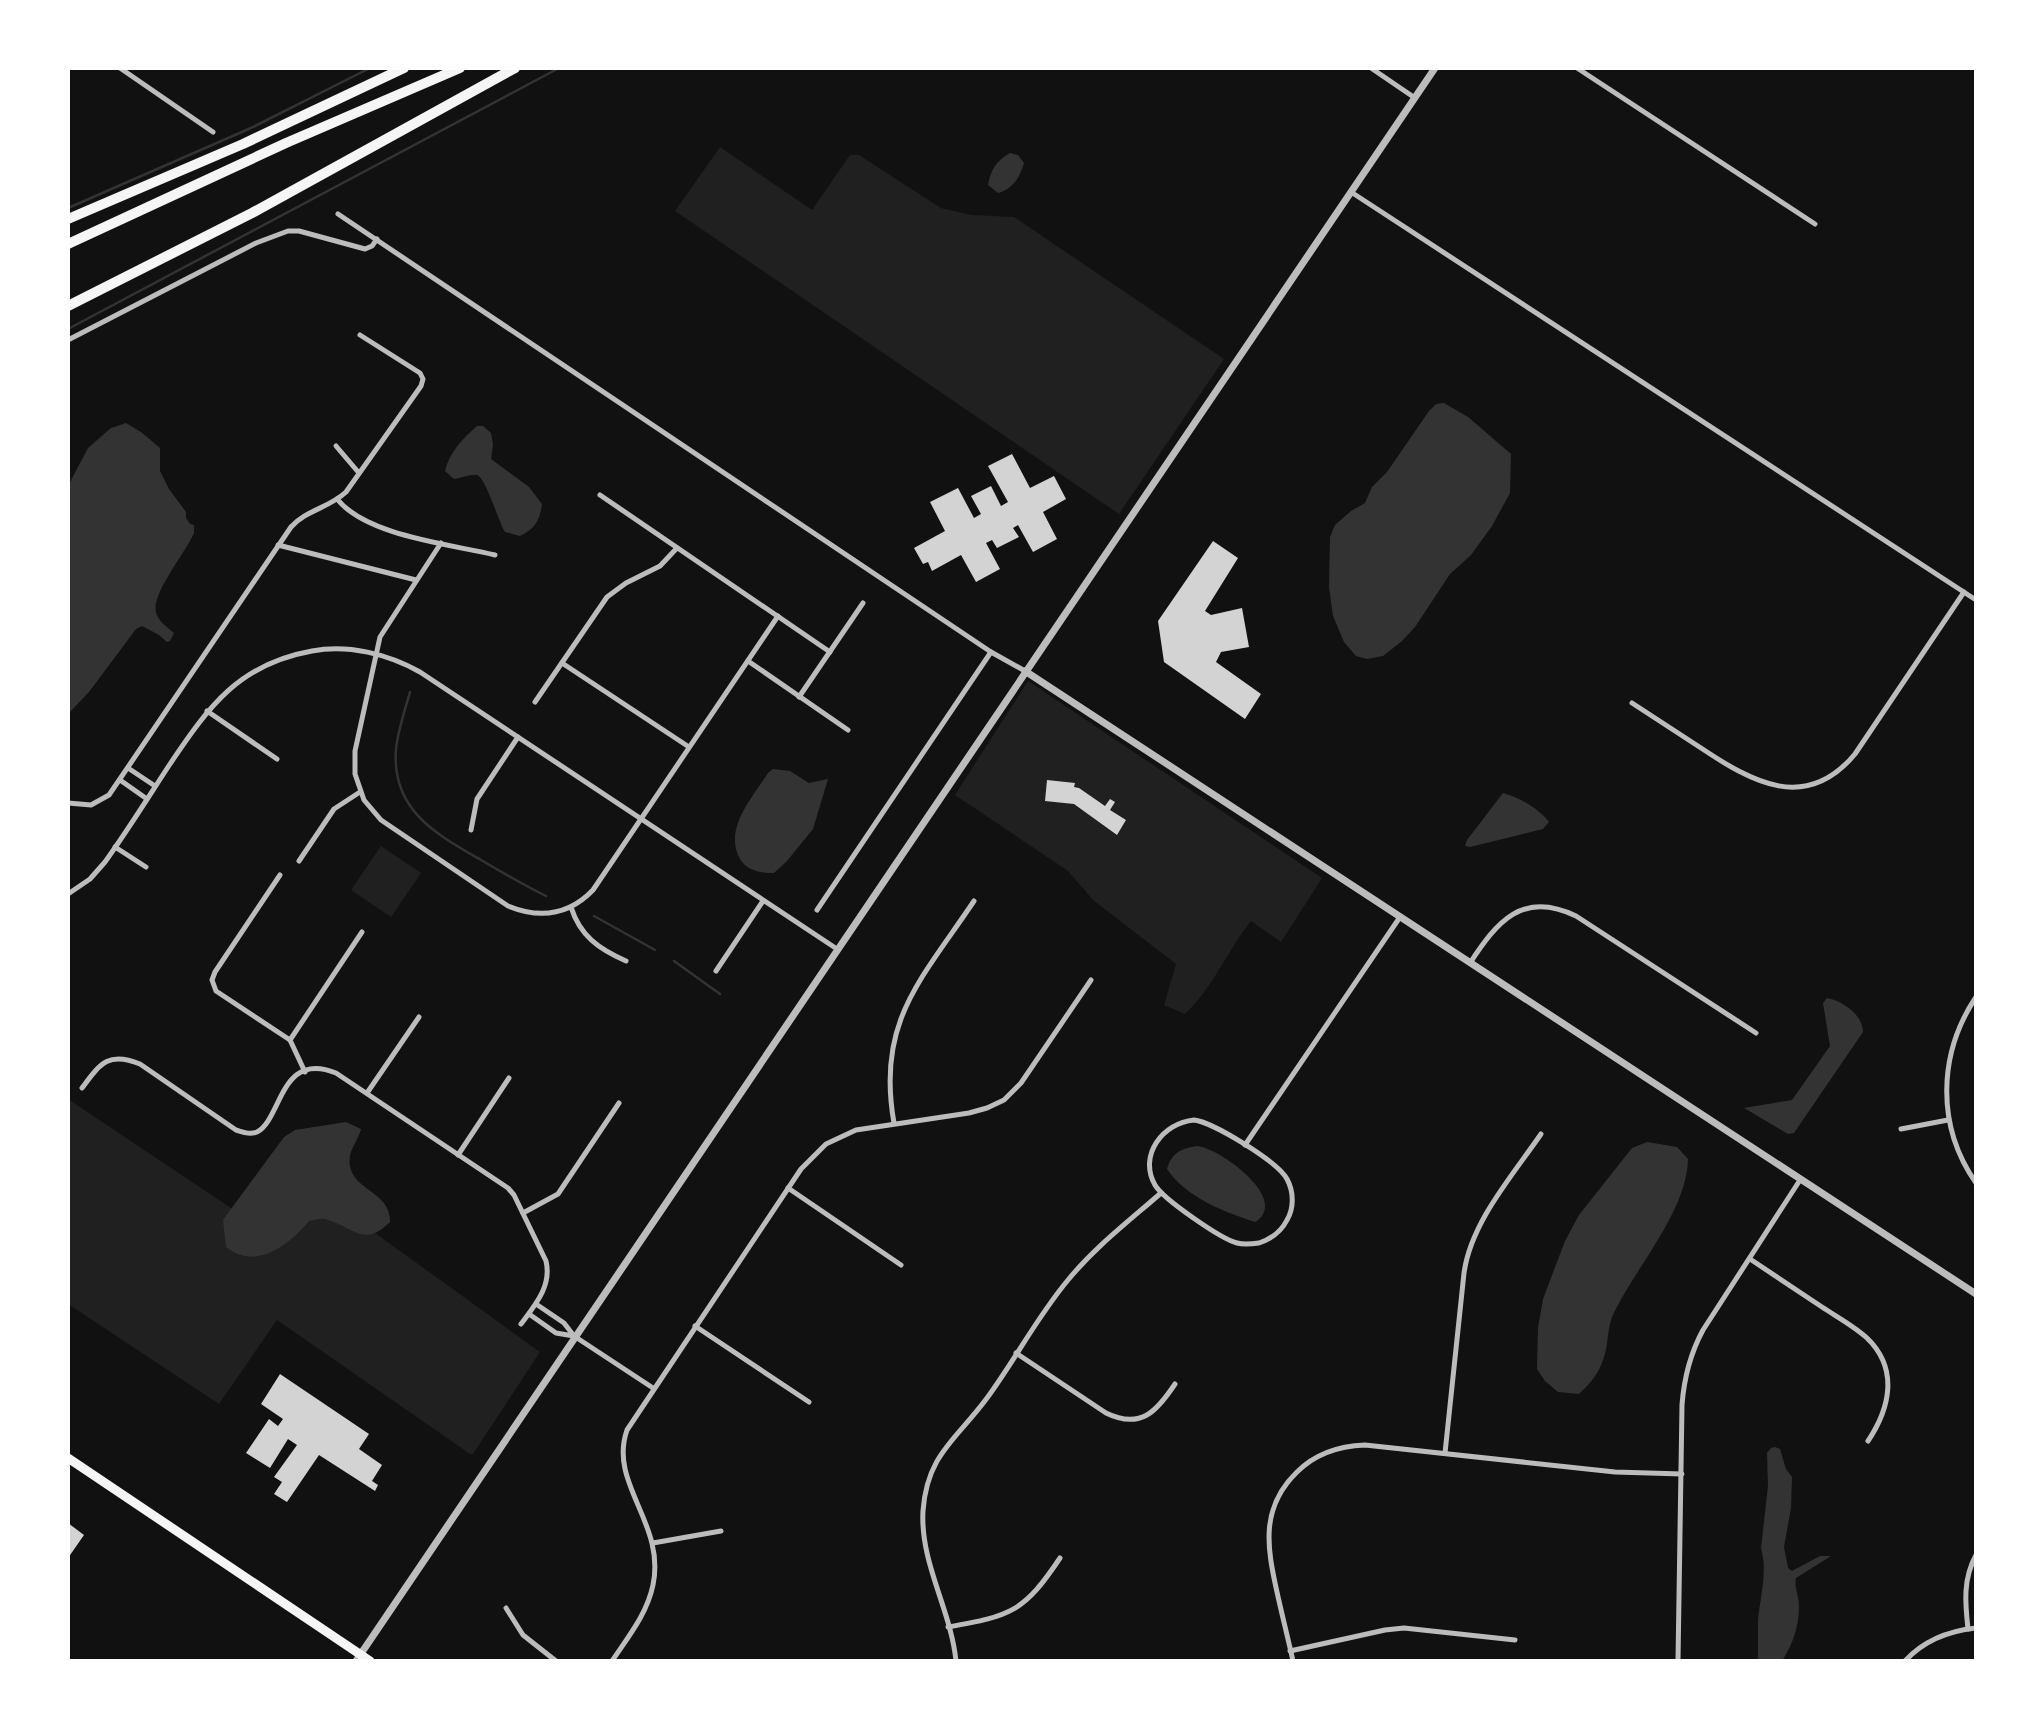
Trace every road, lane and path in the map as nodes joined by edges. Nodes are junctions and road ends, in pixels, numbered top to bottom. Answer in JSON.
{"nodes":[{"id":1,"x":120,"y":68,"type":"edge"},
{"id":2,"x":404,"y":68,"type":"edge"},
{"id":3,"x":460,"y":68,"type":"edge"},
{"id":4,"x":515,"y":68,"type":"edge"},
{"id":5,"x":1371,"y":68,"type":"edge"},
{"id":6,"x":1434,"y":68,"type":"edge"},
{"id":7,"x":1577,"y":68,"type":"edge"},
{"id":8,"x":1415,"y":98,"type":"junction"},
{"id":9,"x":213,"y":132,"type":"dead end"},
{"id":10,"x":1351,"y":192,"type":"junction"},
{"id":11,"x":338,"y":214,"type":"dead end"},
{"id":12,"x":68,"y":219,"type":"edge"},
{"id":13,"x":1815,"y":224,"type":"dead end"},
{"id":14,"x":377,"y":239,"type":"junction"},
{"id":15,"x":68,"y":244,"type":"edge"},
{"id":16,"x":68,"y":306,"type":"edge"},
{"id":17,"x":360,"y":335,"type":"dead end"},
{"id":18,"x":68,"y":340,"type":"edge"},
{"id":19,"x":336,"y":446,"type":"dead end"},
{"id":20,"x":359,"y":473,"type":"junction"},
{"id":21,"x":600,"y":495,"type":"dead end"},
{"id":22,"x":337,"y":499,"type":"junction"},
{"id":23,"x":441,"y":543,"type":"junction"},
{"id":24,"x":278,"y":545,"type":"junction"},
{"id":25,"x":677,"y":548,"type":"junction"},
{"id":26,"x":495,"y":555,"type":"dead end"},
{"id":27,"x":416,"y":580,"type":"junction"},
{"id":28,"x":1964,"y":592,"type":"junction"},
{"id":29,"x":1976,"y":600,"type":"edge"},
{"id":30,"x":863,"y":603,"type":"dead end"},
{"id":31,"x":778,"y":616,"type":"junction"},
{"id":32,"x":830,"y":652,"type":"junction"},
{"id":33,"x":991,"y":652,"type":"junction"},
{"id":34,"x":376,"y":654,"type":"junction"},
{"id":35,"x":748,"y":662,"type":"junction"},
{"id":36,"x":562,"y":663,"type":"junction"},
{"id":37,"x":1025,"y":671,"type":"junction"},
{"id":38,"x":799,"y":697,"type":"junction"},
{"id":39,"x":536,"y":702,"type":"dead end"},
{"id":40,"x":1632,"y":703,"type":"dead end"},
{"id":41,"x":207,"y":711,"type":"junction"},
{"id":42,"x":848,"y":730,"type":"dead end"},
{"id":43,"x":518,"y":737,"type":"junction"},
{"id":44,"x":689,"y":747,"type":"junction"},
{"id":45,"x":277,"y":759,"type":"dead end"},
{"id":46,"x":128,"y":768,"type":"junction"},
{"id":47,"x":120,"y":780,"type":"junction"},
{"id":48,"x":155,"y":786,"type":"junction"},
{"id":49,"x":360,"y":792,"type":"junction"},
{"id":50,"x":147,"y":799,"type":"junction"},
{"id":51,"x":68,"y":803,"type":"edge"},
{"id":52,"x":640,"y":818,"type":"junction"},
{"id":53,"x":471,"y":830,"type":"dead end"},
{"id":54,"x":115,"y":847,"type":"junction"},
{"id":55,"x":299,"y":860,"type":"dead end"},
{"id":56,"x":146,"y":867,"type":"dead end"},
{"id":57,"x":280,"y":875,"type":"dead end"},
{"id":58,"x":68,"y":894,"type":"edge"},
{"id":59,"x":763,"y":901,"type":"junction"},
{"id":60,"x":974,"y":901,"type":"dead end"},
{"id":61,"x":571,"y":907,"type":"junction"},
{"id":62,"x":817,"y":910,"type":"dead end"},
{"id":63,"x":1400,"y":918,"type":"junction"},
{"id":64,"x":362,"y":932,"type":"dead end"},
{"id":65,"x":837,"y":949,"type":"junction"},
{"id":66,"x":626,"y":961,"type":"dead end"},
{"id":67,"x":1470,"y":963,"type":"junction"},
{"id":68,"x":716,"y":971,"type":"dead end"},
{"id":69,"x":1091,"y":980,"type":"dead end"},
{"id":70,"x":1976,"y":997,"type":"edge"},
{"id":71,"x":419,"y":1017,"type":"dead end"},
{"id":72,"x":1756,"y":1033,"type":"dead end"},
{"id":73,"x":289,"y":1040,"type":"junction"},
{"id":74,"x":305,"y":1072,"type":"junction"},
{"id":75,"x":509,"y":1078,"type":"dead end"},
{"id":76,"x":82,"y":1088,"type":"dead end"},
{"id":77,"x":367,"y":1093,"type":"junction"},
{"id":78,"x":619,"y":1103,"type":"dead end"},
{"id":79,"x":1948,"y":1120,"type":"junction"},
{"id":80,"x":894,"y":1122,"type":"junction"},
{"id":81,"x":1901,"y":1129,"type":"dead end"},
{"id":82,"x":1541,"y":1134,"type":"dead end"},
{"id":83,"x":1245,"y":1145,"type":"junction"},
{"id":84,"x":458,"y":1155,"type":"junction"},
{"id":85,"x":1800,"y":1180,"type":"junction"},
{"id":86,"x":1976,"y":1183,"type":"edge"},
{"id":87,"x":788,"y":1188,"type":"junction"},
{"id":88,"x":1161,"y":1193,"type":"junction"},
{"id":89,"x":523,"y":1213,"type":"junction"},
{"id":90,"x":1750,"y":1259,"type":"junction"},
{"id":91,"x":901,"y":1265,"type":"dead end"},
{"id":92,"x":1976,"y":1294,"type":"edge"},
{"id":93,"x":536,"y":1304,"type":"junction"},
{"id":94,"x":529,"y":1314,"type":"junction"},
{"id":95,"x":521,"y":1324,"type":"dead end"},
{"id":96,"x":695,"y":1326,"type":"junction"},
{"id":97,"x":574,"y":1336,"type":"junction"},
{"id":98,"x":1016,"y":1353,"type":"junction"},
{"id":99,"x":1175,"y":1384,"type":"dead end"},
{"id":100,"x":653,"y":1388,"type":"junction"},
{"id":101,"x":809,"y":1402,"type":"dead end"},
{"id":102,"x":1868,"y":1441,"type":"dead end"},
{"id":103,"x":1445,"y":1453,"type":"junction"},
{"id":104,"x":68,"y":1458,"type":"edge"},
{"id":105,"x":1682,"y":1474,"type":"junction"},
{"id":106,"x":721,"y":1531,"type":"dead end"},
{"id":107,"x":653,"y":1543,"type":"junction"},
{"id":108,"x":1976,"y":1555,"type":"edge"},
{"id":109,"x":1060,"y":1558,"type":"dead end"},
{"id":110,"x":506,"y":1608,"type":"dead end"},
{"id":111,"x":948,"y":1627,"type":"junction"},
{"id":112,"x":1976,"y":1628,"type":"edge"},
{"id":113,"x":1968,"y":1629,"type":"junction"},
{"id":114,"x":1515,"y":1640,"type":"dead end"},
{"id":115,"x":1290,"y":1651,"type":"junction"},
{"id":116,"x":358,"y":1658,"type":"edge"},
{"id":117,"x":370,"y":1661,"type":"edge"},
{"id":118,"x":556,"y":1661,"type":"edge"},
{"id":119,"x":612,"y":1661,"type":"edge"},
{"id":120,"x":956,"y":1661,"type":"edge"},
{"id":121,"x":1293,"y":1661,"type":"edge"},
{"id":122,"x":1678,"y":1661,"type":"edge"},
{"id":123,"x":1905,"y":1661,"type":"edge"}],
"edges":[{"from":1,"to":9,"type":"street"},
{"from":2,"to":12,"type":"highway"},
{"from":3,"to":15,"type":"highway"},
{"from":4,"to":16,"type":"highway"},
{"from":5,"to":8,"type":"street"},
{"from":6,"to":8,"type":"street"},
{"from":7,"to":13,"type":"street"},
{"from":8,"to":10,"type":"street"},
{"from":10,"to":28,"type":"street"},
{"from":10,"to":37,"type":"street"},
{"from":11,"to":14,"type":"street"},
{"from":14,"to":18,"type":"street"},
{"from":14,"to":33,"type":"street"},
{"from":17,"to":20,"type":"street"},
{"from":19,"to":20,"type":"street"},
{"from":20,"to":22,"type":"street"},
{"from":21,"to":25,"type":"street"},
{"from":22,"to":23,"type":"street"},
{"from":22,"to":24,"type":"street"},
{"from":23,"to":26,"type":"street"},
{"from":23,"to":27,"type":"street"},
{"from":24,"to":27,"type":"street"},
{"from":24,"to":46,"type":"street"},
{"from":25,"to":31,"type":"street"},
{"from":25,"to":36,"type":"street"},
{"from":27,"to":34,"type":"street"},
{"from":28,"to":29,"type":"street"},
{"from":28,"to":40,"type":"street"},
{"from":30,"to":32,"type":"street"},
{"from":31,"to":32,"type":"street"},
{"from":31,"to":35,"type":"street"},
{"from":32,"to":38,"type":"street"},
{"from":33,"to":37,"type":"street"},
{"from":33,"to":62,"type":"street"},
{"from":34,"to":41,"type":"street"},
{"from":34,"to":43,"type":"street"},
{"from":34,"to":49,"type":"street"},
{"from":35,"to":38,"type":"street"},
{"from":35,"to":44,"type":"street"},
{"from":36,"to":39,"type":"street"},
{"from":36,"to":44,"type":"street"},
{"from":37,"to":63,"type":"street"},
{"from":37,"to":65,"type":"street"},
{"from":38,"to":42,"type":"street"},
{"from":41,"to":45,"type":"street"},
{"from":41,"to":48,"type":"street"},
{"from":43,"to":52,"type":"street"},
{"from":43,"to":53,"type":"street"},
{"from":44,"to":52,"type":"street"},
{"from":46,"to":47,"type":"street"},
{"from":46,"to":48,"type":"street"},
{"from":47,"to":50,"type":"street"},
{"from":47,"to":51,"type":"street"},
{"from":48,"to":50,"type":"street"},
{"from":49,"to":55,"type":"street"},
{"from":49,"to":61,"type":"street"},
{"from":50,"to":54,"type":"street"},
{"from":52,"to":59,"type":"street"},
{"from":52,"to":61,"type":"street"},
{"from":54,"to":56,"type":"street"},
{"from":54,"to":58,"type":"street"},
{"from":57,"to":73,"type":"street"},
{"from":59,"to":65,"type":"street"},
{"from":59,"to":68,"type":"street"},
{"from":60,"to":80,"type":"street"},
{"from":61,"to":66,"type":"street"},
{"from":63,"to":67,"type":"street"},
{"from":63,"to":83,"type":"street"},
{"from":64,"to":73,"type":"street"},
{"from":65,"to":97,"type":"street"},
{"from":67,"to":72,"type":"street"},
{"from":67,"to":85,"type":"street"},
{"from":69,"to":80,"type":"street"},
{"from":70,"to":79,"type":"street"},
{"from":71,"to":77,"type":"street"},
{"from":73,"to":74,"type":"street"},
{"from":74,"to":76,"type":"street"},
{"from":74,"to":77,"type":"street"},
{"from":75,"to":84,"type":"street"},
{"from":77,"to":84,"type":"street"},
{"from":78,"to":89,"type":"street"},
{"from":79,"to":81,"type":"street"},
{"from":79,"to":86,"type":"street"},
{"from":80,"to":87,"type":"street"},
{"from":82,"to":103,"type":"street"},
{"from":83,"to":88,"type":"street"},
{"from":83,"to":88,"type":"street"},
{"from":84,"to":89,"type":"street"},
{"from":85,"to":90,"type":"street"},
{"from":85,"to":92,"type":"street"},
{"from":87,"to":91,"type":"street"},
{"from":87,"to":96,"type":"street"},
{"from":88,"to":98,"type":"street"},
{"from":89,"to":93,"type":"street"},
{"from":90,"to":102,"type":"street"},
{"from":90,"to":105,"type":"street"},
{"from":93,"to":94,"type":"street"},
{"from":93,"to":97,"type":"street"},
{"from":94,"to":95,"type":"street"},
{"from":94,"to":97,"type":"street"},
{"from":96,"to":100,"type":"street"},
{"from":96,"to":101,"type":"street"},
{"from":97,"to":100,"type":"street"},
{"from":97,"to":116,"type":"street"},
{"from":98,"to":99,"type":"street"},
{"from":98,"to":111,"type":"street"},
{"from":100,"to":107,"type":"street"},
{"from":103,"to":105,"type":"street"},
{"from":103,"to":115,"type":"street"},
{"from":104,"to":116,"type":"main road"},
{"from":105,"to":122,"type":"street"},
{"from":106,"to":107,"type":"street"},
{"from":107,"to":119,"type":"street"},
{"from":108,"to":113,"type":"street"},
{"from":109,"to":111,"type":"street"},
{"from":110,"to":118,"type":"street"},
{"from":111,"to":120,"type":"street"},
{"from":112,"to":113,"type":"street"},
{"from":113,"to":123,"type":"street"},
{"from":114,"to":115,"type":"street"},
{"from":115,"to":121,"type":"street"},
{"from":116,"to":117,"type":"main road"}]}
